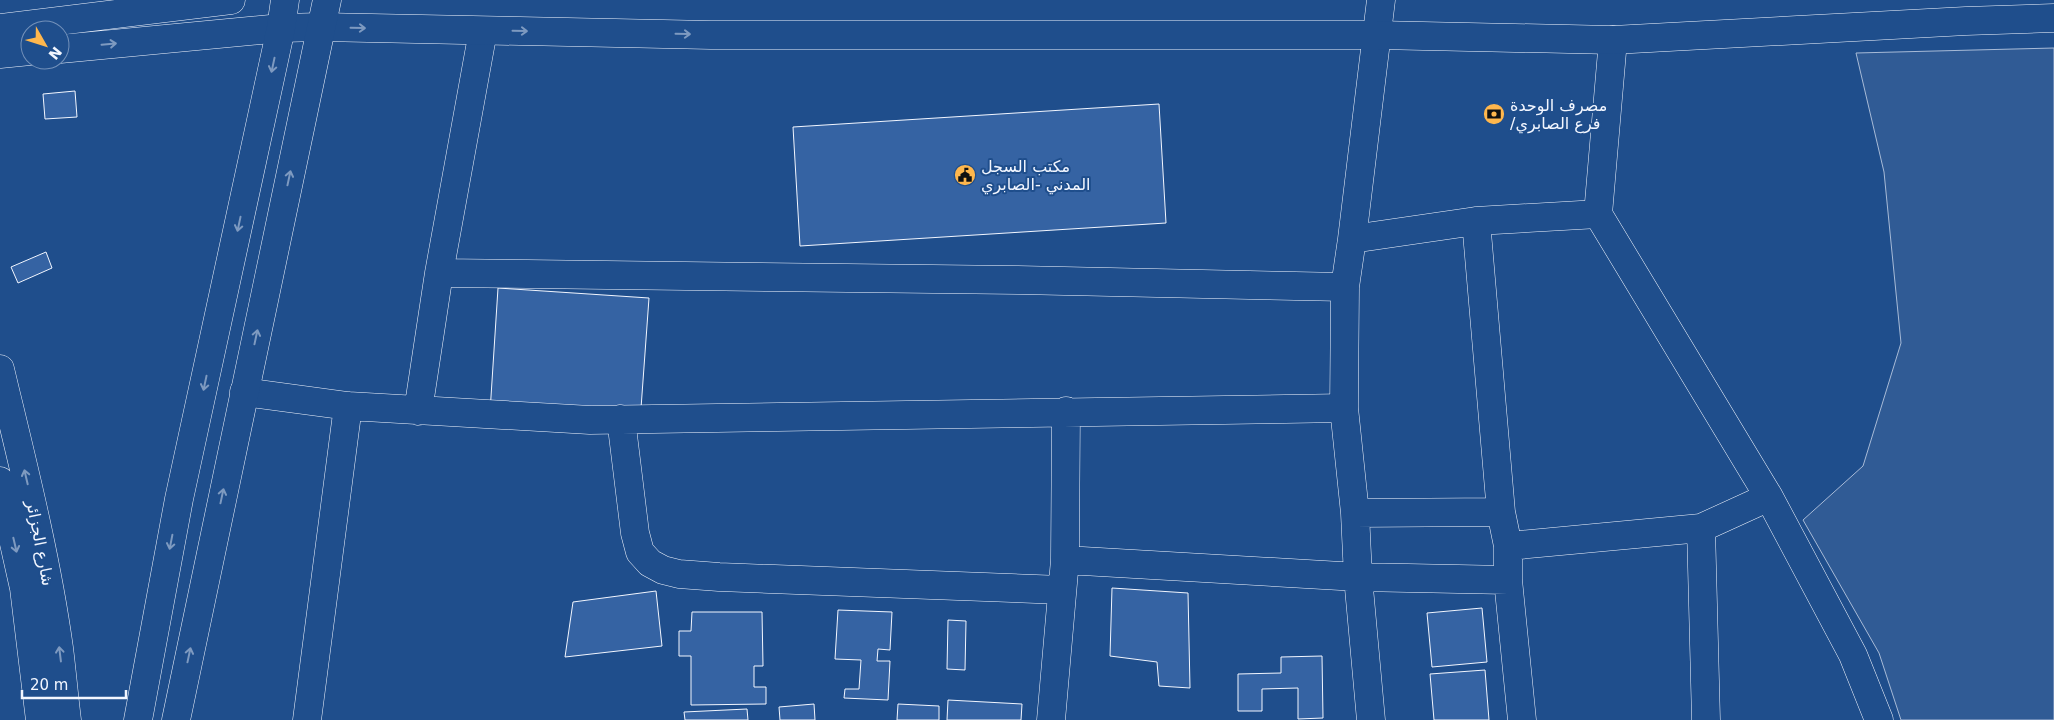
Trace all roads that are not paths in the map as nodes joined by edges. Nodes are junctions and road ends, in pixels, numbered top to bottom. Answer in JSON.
{"nodes":[{"id":1,"x":231,"y":0,"type":"edge"},
{"id":2,"x":285,"y":0,"type":"edge"},
{"id":3,"x":327,"y":0,"type":"edge"},
{"id":4,"x":1381,"y":0,"type":"edge"},
{"id":5,"x":2054,"y":18,"type":"edge"},
{"id":6,"x":321,"y":27,"type":"junction"},
{"id":7,"x":0,"y":28,"type":"edge"},
{"id":8,"x":281,"y":28,"type":"junction"},
{"id":9,"x":483,"y":31,"type":"junction"},
{"id":10,"x":1377,"y":35,"type":"junction"},
{"id":11,"x":1613,"y":40,"type":"junction"},
{"id":12,"x":70,"y":47,"type":"edge"},
{"id":13,"x":20,"y":52,"type":"edge"},
{"id":14,"x":0,"y":54,"type":"edge"},
{"id":15,"x":1598,"y":214,"type":"junction"},
{"id":16,"x":1476,"y":221,"type":"junction"},
{"id":17,"x":1352,"y":239,"type":"junction"},
{"id":18,"x":439,"y":272,"type":"junction"},
{"id":19,"x":1345,"y":287,"type":"junction"},
{"id":20,"x":0,"y":369,"type":"edge"},
{"id":21,"x":244,"y":392,"type":"junction"},
{"id":22,"x":348,"y":406,"type":"junction"},
{"id":23,"x":1344,"y":408,"type":"junction"},
{"id":24,"x":418,"y":411,"type":"junction"},
{"id":25,"x":1066,"y":411,"type":"junction"},
{"id":26,"x":621,"y":419,"type":"junction"},
{"id":27,"x":0,"y":481,"type":"edge"},
{"id":28,"x":1769,"y":497,"type":"junction"},
{"id":29,"x":1501,"y":512,"type":"junction"},
{"id":30,"x":1355,"y":513,"type":"junction"},
{"id":31,"x":1700,"y":528,"type":"junction"},
{"id":32,"x":1508,"y":546,"type":"junction"},
{"id":33,"x":1065,"y":560,"type":"junction"},
{"id":34,"x":1358,"y":576,"type":"junction"},
{"id":35,"x":1508,"y":580,"type":"junction"},
{"id":36,"x":1062,"y":590,"type":"junction"},
{"id":37,"x":40,"y":720,"type":"edge"},
{"id":38,"x":67,"y":720,"type":"edge"},
{"id":39,"x":138,"y":720,"type":"edge"},
{"id":40,"x":176,"y":720,"type":"edge"},
{"id":41,"x":307,"y":720,"type":"edge"},
{"id":42,"x":1050,"y":720,"type":"edge"},
{"id":43,"x":1371,"y":720,"type":"edge"},
{"id":44,"x":1522,"y":720,"type":"edge"},
{"id":45,"x":1706,"y":720,"type":"edge"},
{"id":46,"x":1879,"y":720,"type":"edge"}],
"edges":[{"from":1,"to":7,"type":"street"},
{"from":2,"to":8,"type":"street"},
{"from":3,"to":6,"type":"street"},
{"from":4,"to":10,"type":"street"},
{"from":5,"to":11,"type":"street"},
{"from":6,"to":8,"type":"street"},
{"from":6,"to":9,"type":"street","one_way":true},
{"from":21,"to":6,"type":"street","one_way":true},
{"from":12,"to":8,"type":"street","one_way":true},
{"from":8,"to":39,"type":"street","one_way":true},
{"from":9,"to":10,"type":"street","one_way":true},
{"from":9,"to":18,"type":"street"},
{"from":10,"to":11,"type":"street"},
{"from":10,"to":17,"type":"street"},
{"from":11,"to":15,"type":"street"},
{"from":13,"to":14,"type":"street"},
{"from":15,"to":16,"type":"street"},
{"from":15,"to":28,"type":"street"},
{"from":16,"to":17,"type":"street"},
{"from":16,"to":29,"type":"street"},
{"from":17,"to":19,"type":"street"},
{"from":18,"to":19,"type":"street"},
{"from":18,"to":24,"type":"street"},
{"from":19,"to":23,"type":"street"},
{"from":38,"to":20,"type":"street","name":"شارع الجزائر","one_way":true},
{"from":21,"to":22,"type":"street"},
{"from":40,"to":21,"type":"street","one_way":true},
{"from":22,"to":24,"type":"street"},
{"from":22,"to":41,"type":"street"},
{"from":23,"to":25,"type":"street"},
{"from":23,"to":30,"type":"street"},
{"from":24,"to":26,"type":"street"},
{"from":25,"to":26,"type":"street"},
{"from":25,"to":33,"type":"street"},
{"from":26,"to":36,"type":"street"},
{"from":27,"to":37,"type":"street","name":"شارع الجزائر","one_way":true},
{"from":28,"to":31,"type":"street"},
{"from":28,"to":46,"type":"street"},
{"from":29,"to":30,"type":"street"},
{"from":29,"to":32,"type":"street"},
{"from":30,"to":34,"type":"street"},
{"from":31,"to":32,"type":"street"},
{"from":31,"to":45,"type":"street"},
{"from":32,"to":35,"type":"street"},
{"from":33,"to":34,"type":"street"},
{"from":33,"to":36,"type":"street"},
{"from":34,"to":35,"type":"street"},
{"from":34,"to":43,"type":"street"},
{"from":35,"to":44,"type":"street"},
{"from":36,"to":42,"type":"street"}]}
